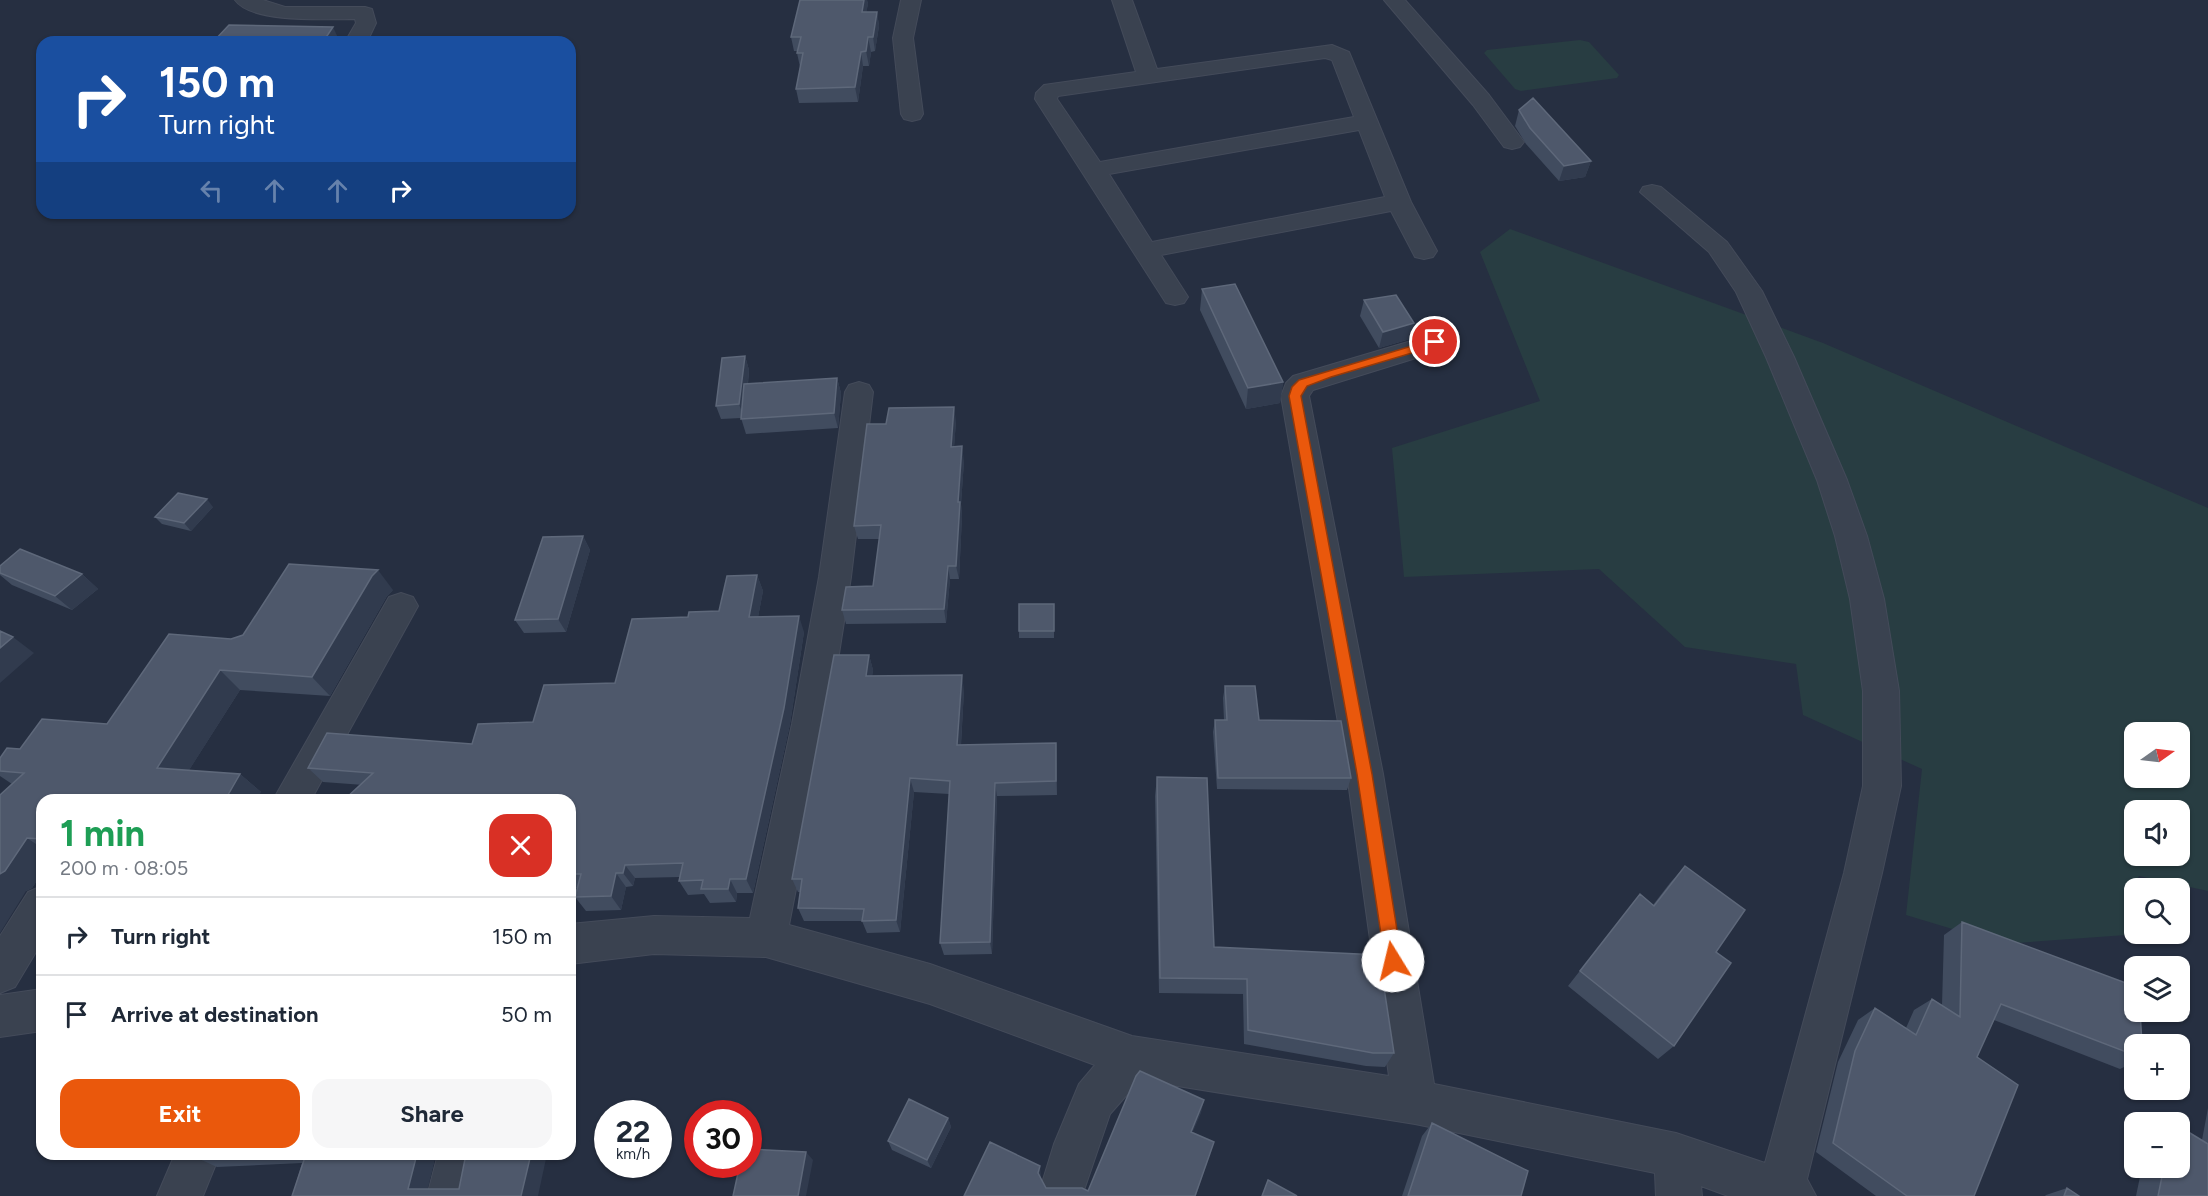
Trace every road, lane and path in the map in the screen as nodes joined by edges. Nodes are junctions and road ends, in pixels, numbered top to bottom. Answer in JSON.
{"nodes":[{"id":1,"x":245,"y":0,"type":"edge"},
{"id":2,"x":911,"y":0,"type":"edge"},
{"id":3,"x":1122,"y":0,"type":"edge"},
{"id":4,"x":1394,"y":0,"type":"edge"},
{"id":5,"x":359,"y":36,"type":"edge"},
{"id":6,"x":1149,"y":78,"type":"junction"},
{"id":7,"x":912,"y":114,"type":"dead end"},
{"id":8,"x":1365,"y":122,"type":"junction"},
{"id":9,"x":1512,"y":142,"type":"dead end"},
{"id":10,"x":1094,"y":170,"type":"junction"},
{"id":11,"x":1652,"y":192,"type":"dead end"},
{"id":12,"x":1399,"y":202,"type":"junction"},
{"id":13,"x":1424,"y":250,"type":"dead end"},
{"id":14,"x":1144,"y":251,"type":"junction"},
{"id":15,"x":1175,"y":297,"type":"dead end"},
{"id":16,"x":1435,"y":342,"type":"dead end"},
{"id":17,"x":859,"y":392,"type":"dead end"},
{"id":18,"x":401,"y":606,"type":"dead end"},
{"id":19,"x":294,"y":794,"type":"edge"},
{"id":20,"x":36,"y":914,"type":"edge"},
{"id":21,"x":766,"y":938,"type":"junction"},
{"id":22,"x":576,"y":943,"type":"edge"},
{"id":23,"x":0,"y":973,"type":"edge"},
{"id":24,"x":36,"y":1011,"type":"edge"},
{"id":25,"x":0,"y":1016,"type":"edge"},
{"id":26,"x":1132,"y":1057,"type":"junction"},
{"id":27,"x":1414,"y":1102,"type":"junction"},
{"id":28,"x":195,"y":1160,"type":"edge"},
{"id":29,"x":459,"y":1160,"type":"edge"},
{"id":30,"x":1678,"y":1175,"type":"edge"},
{"id":31,"x":1065,"y":1183,"type":"dead end"},
{"id":32,"x":1787,"y":1193,"type":"edge"},
{"id":33,"x":180,"y":1196,"type":"edge"},
{"id":34,"x":450,"y":1196,"type":"edge"}],
"edges":[{"from":1,"to":5,"type":"street"},
{"from":2,"to":7,"type":"street"},
{"from":3,"to":6,"type":"street"},
{"from":4,"to":9,"type":"street"},
{"from":6,"to":8,"type":"street"},
{"from":6,"to":10,"type":"street"},
{"from":8,"to":10,"type":"street"},
{"from":8,"to":12,"type":"street"},
{"from":10,"to":14,"type":"street"},
{"from":11,"to":32,"type":"street"},
{"from":12,"to":13,"type":"street"},
{"from":12,"to":14,"type":"street"},
{"from":14,"to":15,"type":"street"},
{"from":16,"to":27,"type":"street"},
{"from":17,"to":21,"type":"street"},
{"from":18,"to":19,"type":"street"},
{"from":20,"to":23,"type":"street"},
{"from":21,"to":22,"type":"street"},
{"from":21,"to":26,"type":"street"},
{"from":24,"to":25,"type":"street"},
{"from":26,"to":27,"type":"street"},
{"from":26,"to":31,"type":"street"},
{"from":27,"to":30,"type":"street"},
{"from":28,"to":33,"type":"street"},
{"from":29,"to":34,"type":"street"},
{"from":30,"to":32,"type":"street"}]}
